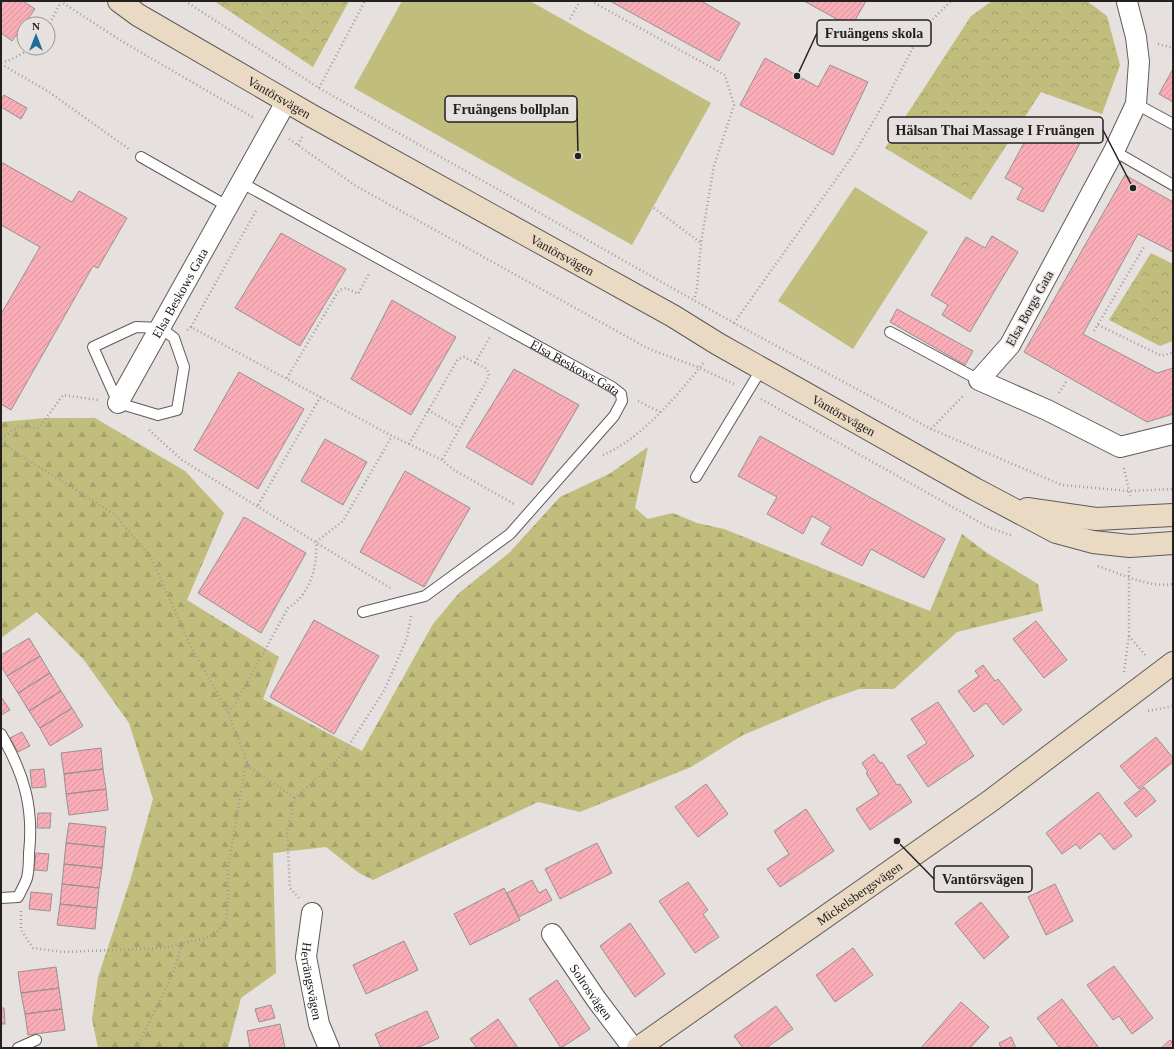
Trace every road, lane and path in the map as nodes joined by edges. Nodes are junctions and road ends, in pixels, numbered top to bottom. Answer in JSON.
{"nodes":[{"id":1,"x":61,"y":1,"type":"edge"},
{"id":2,"x":119,"y":1,"type":"edge"},
{"id":3,"x":185,"y":1,"type":"edge"},
{"id":4,"x":365,"y":1,"type":"edge"},
{"id":5,"x":580,"y":1,"type":"edge"},
{"id":6,"x":591,"y":1,"type":"edge"},
{"id":7,"x":951,"y":1,"type":"edge"},
{"id":8,"x":1127,"y":2,"type":"edge"},
{"id":9,"x":54,"y":16,"type":"edge"},
{"id":10,"x":570,"y":19,"type":"dead end"},
{"id":11,"x":18,"y":56,"type":"edge"},
{"id":12,"x":1,"y":63,"type":"edge"},
{"id":13,"x":320,"y":88,"type":"junction"},
{"id":14,"x":286,"y":102,"type":"junction"},
{"id":15,"x":1136,"y":104,"type":"junction"},
{"id":16,"x":260,"y":121,"type":"dead end"},
{"id":17,"x":1173,"y":124,"type":"edge"},
{"id":18,"x":291,"y":141,"type":"dead end"},
{"id":19,"x":1114,"y":151,"type":"junction"},
{"id":20,"x":141,"y":157,"type":"joint"},
{"id":21,"x":242,"y":183,"type":"junction"},
{"id":22,"x":1173,"y":185,"type":"edge"},
{"id":23,"x":264,"y":196,"type":"junction"},
{"id":24,"x":229,"y":207,"type":"junction"},
{"id":25,"x":654,"y":208,"type":"dead end"},
{"id":26,"x":702,"y":243,"type":"junction"},
{"id":27,"x":1145,"y":244,"type":"dead end"},
{"id":28,"x":378,"y":257,"type":"junction"},
{"id":29,"x":694,"y":300,"type":"junction"},
{"id":30,"x":497,"y":323,"type":"junction"},
{"id":31,"x":734,"y":323,"type":"junction"},
{"id":32,"x":1098,"y":325,"type":"junction"},
{"id":33,"x":190,"y":327,"type":"junction"},
{"id":34,"x":1094,"y":331,"type":"dead end"},
{"id":35,"x":890,"y":332,"type":"dead end"},
{"id":36,"x":168,"y":333,"type":"junction"},
{"id":37,"x":718,"y":344,"type":"junction"},
{"id":38,"x":1173,"y":352,"type":"edge"},
{"id":39,"x":475,"y":363,"type":"junction"},
{"id":40,"x":700,"y":368,"type":"junction"},
{"id":41,"x":762,"y":368,"type":"junction"},
{"id":42,"x":287,"y":378,"type":"junction"},
{"id":43,"x":979,"y":380,"type":"junction"},
{"id":44,"x":748,"y":392,"type":"junction"},
{"id":45,"x":321,"y":396,"type":"junction"},
{"id":46,"x":622,"y":401,"type":"junction"},
{"id":47,"x":118,"y":403,"type":"junction"},
{"id":48,"x":428,"y":410,"type":"junction"},
{"id":49,"x":660,"y":412,"type":"junction"},
{"id":50,"x":459,"y":428,"type":"junction"},
{"id":51,"x":147,"y":429,"type":"dead end"},
{"id":52,"x":931,"y":429,"type":"junction"},
{"id":53,"x":1173,"y":434,"type":"edge"},
{"id":54,"x":392,"y":436,"type":"junction"},
{"id":55,"x":1,"y":438,"type":"edge"},
{"id":56,"x":1,"y":443,"type":"edge"},
{"id":57,"x":409,"y":444,"type":"junction"},
{"id":58,"x":579,"y":458,"type":"junction"},
{"id":59,"x":442,"y":460,"type":"junction"},
{"id":60,"x":696,"y":477,"type":"dead end"},
{"id":61,"x":1173,"y":488,"type":"edge"},
{"id":62,"x":258,"y":505,"type":"junction"},
{"id":63,"x":1008,"y":505,"type":"junction"},
{"id":64,"x":530,"y":513,"type":"junction"},
{"id":65,"x":1173,"y":515,"type":"edge"},
{"id":66,"x":1017,"y":538,"type":"dead end"},
{"id":67,"x":316,"y":542,"type":"junction"},
{"id":68,"x":1173,"y":543,"type":"edge"},
{"id":69,"x":1091,"y":564,"type":"dead end"},
{"id":70,"x":1128,"y":577,"type":"junction"},
{"id":71,"x":1173,"y":584,"type":"edge"},
{"id":72,"x":407,"y":601,"type":"junction"},
{"id":73,"x":363,"y":612,"type":"dead end"},
{"id":74,"x":1129,"y":636,"type":"junction"},
{"id":75,"x":1148,"y":658,"type":"dead end"},
{"id":76,"x":1173,"y":663,"type":"edge"},
{"id":77,"x":1121,"y":678,"type":"dead end"},
{"id":78,"x":228,"y":712,"type":"junction"},
{"id":79,"x":1,"y":734,"type":"edge"},
{"id":80,"x":249,"y":767,"type":"junction"},
{"id":81,"x":295,"y":798,"type":"junction"},
{"id":82,"x":18,"y":897,"type":"junction"},
{"id":83,"x":1,"y":898,"type":"edge"},
{"id":84,"x":312,"y":913,"type":"joint"},
{"id":85,"x":552,"y":934,"type":"dead end"},
{"id":86,"x":185,"y":942,"type":"junction"},
{"id":87,"x":36,"y":1040,"type":"dead end"},
{"id":88,"x":645,"y":1046,"type":"edge"},
{"id":89,"x":18,"y":1048,"type":"edge"},
{"id":90,"x":139,"y":1048,"type":"edge"},
{"id":91,"x":329,"y":1048,"type":"edge"}],
"edges":[{"from":1,"to":9,"type":"path"},
{"from":1,"to":16,"type":"path"},
{"from":2,"to":14,"type":"street","name":"Vantörsvägen"},
{"from":3,"to":13,"type":"path"},
{"from":4,"to":13,"type":"path"},
{"from":5,"to":10,"type":"path"},
{"from":6,"to":26,"type":"path"},
{"from":7,"to":31,"type":"path"},
{"from":8,"to":15,"type":"street","name":"Elsa Borgs Gata"},
{"from":11,"to":12,"type":"path"},
{"from":12,"to":20,"type":"path"},
{"from":13,"to":29,"type":"path"},
{"from":14,"to":21,"type":"street","name":"Elsa Beskows Gata"},
{"from":14,"to":37,"type":"street","name":"Vantörsvägen"},
{"from":15,"to":17,"type":"lane"},
{"from":15,"to":19,"type":"street","name":"Elsa Borgs Gata"},
{"from":18,"to":40,"type":"path"},
{"from":19,"to":22,"type":"lane"},
{"from":19,"to":43,"type":"street","name":"Elsa Borgs Gata"},
{"from":20,"to":24,"type":"lane"},
{"from":21,"to":23,"type":"lane","name":"Elsa Beskows Gata"},
{"from":21,"to":24,"type":"street","name":"Elsa Beskows Gata"},
{"from":23,"to":28,"type":"lane","name":"Elsa Beskows Gata"},
{"from":23,"to":33,"type":"path"},
{"from":24,"to":36,"type":"street","name":"Elsa Beskows Gata"},
{"from":25,"to":26,"type":"path"},
{"from":26,"to":29,"type":"path"},
{"from":27,"to":32,"type":"path"},
{"from":28,"to":30,"type":"lane","name":"Elsa Beskows Gata"},
{"from":28,"to":42,"type":"path"},
{"from":29,"to":31,"type":"path"},
{"from":30,"to":39,"type":"path"},
{"from":30,"to":46,"type":"lane","name":"Elsa Beskows Gata"},
{"from":31,"to":37,"type":"path"},
{"from":31,"to":52,"type":"path"},
{"from":32,"to":34,"type":"path"},
{"from":32,"to":38,"type":"path"},
{"from":33,"to":36,"type":"path"},
{"from":33,"to":42,"type":"path"},
{"from":35,"to":43,"type":"lane"},
{"from":36,"to":47,"type":"street","name":"Elsa Beskows Gata"},
{"from":36,"to":47,"type":"lane"},
{"from":36,"to":47,"type":"lane"},
{"from":37,"to":40,"type":"path"},
{"from":37,"to":41,"type":"street","name":"Vantörsvägen"},
{"from":39,"to":48,"type":"path"},
{"from":39,"to":50,"type":"path"},
{"from":40,"to":44,"type":"path"},
{"from":40,"to":49,"type":"path"},
{"from":41,"to":44,"type":"lane"},
{"from":41,"to":63,"type":"street","name":"Vantörsvägen"},
{"from":42,"to":45,"type":"path"},
{"from":43,"to":52,"type":"path"},
{"from":43,"to":53,"type":"street"},
{"from":44,"to":60,"type":"lane"},
{"from":44,"to":66,"type":"path"},
{"from":45,"to":54,"type":"path"},
{"from":45,"to":62,"type":"path"},
{"from":46,"to":49,"type":"path"},
{"from":46,"to":58,"type":"lane","name":"Elsa Beskows Gata"},
{"from":47,"to":55,"type":"path"},
{"from":48,"to":50,"type":"path"},
{"from":48,"to":57,"type":"path"},
{"from":49,"to":58,"type":"path"},
{"from":50,"to":59,"type":"path"},
{"from":51,"to":62,"type":"path"},
{"from":52,"to":61,"type":"path"},
{"from":54,"to":57,"type":"path"},
{"from":54,"to":67,"type":"path"},
{"from":56,"to":78,"type":"path"},
{"from":57,"to":59,"type":"path"},
{"from":58,"to":64,"type":"lane","name":"Elsa Beskows Gata"},
{"from":59,"to":64,"type":"path"},
{"from":62,"to":67,"type":"path"},
{"from":63,"to":65,"type":"street","name":"Vantörsvägen"},
{"from":63,"to":68,"type":"street","name":"Vantörsvägen"},
{"from":64,"to":72,"type":"lane","name":"Elsa Beskows Gata"},
{"from":67,"to":72,"type":"path"},
{"from":67,"to":78,"type":"path"},
{"from":69,"to":70,"type":"path"},
{"from":70,"to":71,"type":"path"},
{"from":70,"to":74,"type":"path"},
{"from":72,"to":73,"type":"lane","name":"Elsa Beskows Gata"},
{"from":72,"to":81,"type":"path"},
{"from":74,"to":75,"type":"path"},
{"from":74,"to":77,"type":"path"},
{"from":76,"to":88,"type":"street","name":"Mickelsbergsvägen"},
{"from":78,"to":80,"type":"path"},
{"from":79,"to":82,"type":"lane"},
{"from":80,"to":81,"type":"path"},
{"from":80,"to":86,"type":"path"},
{"from":81,"to":84,"type":"path"},
{"from":82,"to":83,"type":"lane"},
{"from":82,"to":86,"type":"path"},
{"from":84,"to":91,"type":"street","name":"Herrängsvägen"},
{"from":85,"to":88,"type":"street","name":"Solrosvägen"},
{"from":86,"to":90,"type":"path"},
{"from":87,"to":89,"type":"lane"}]}
